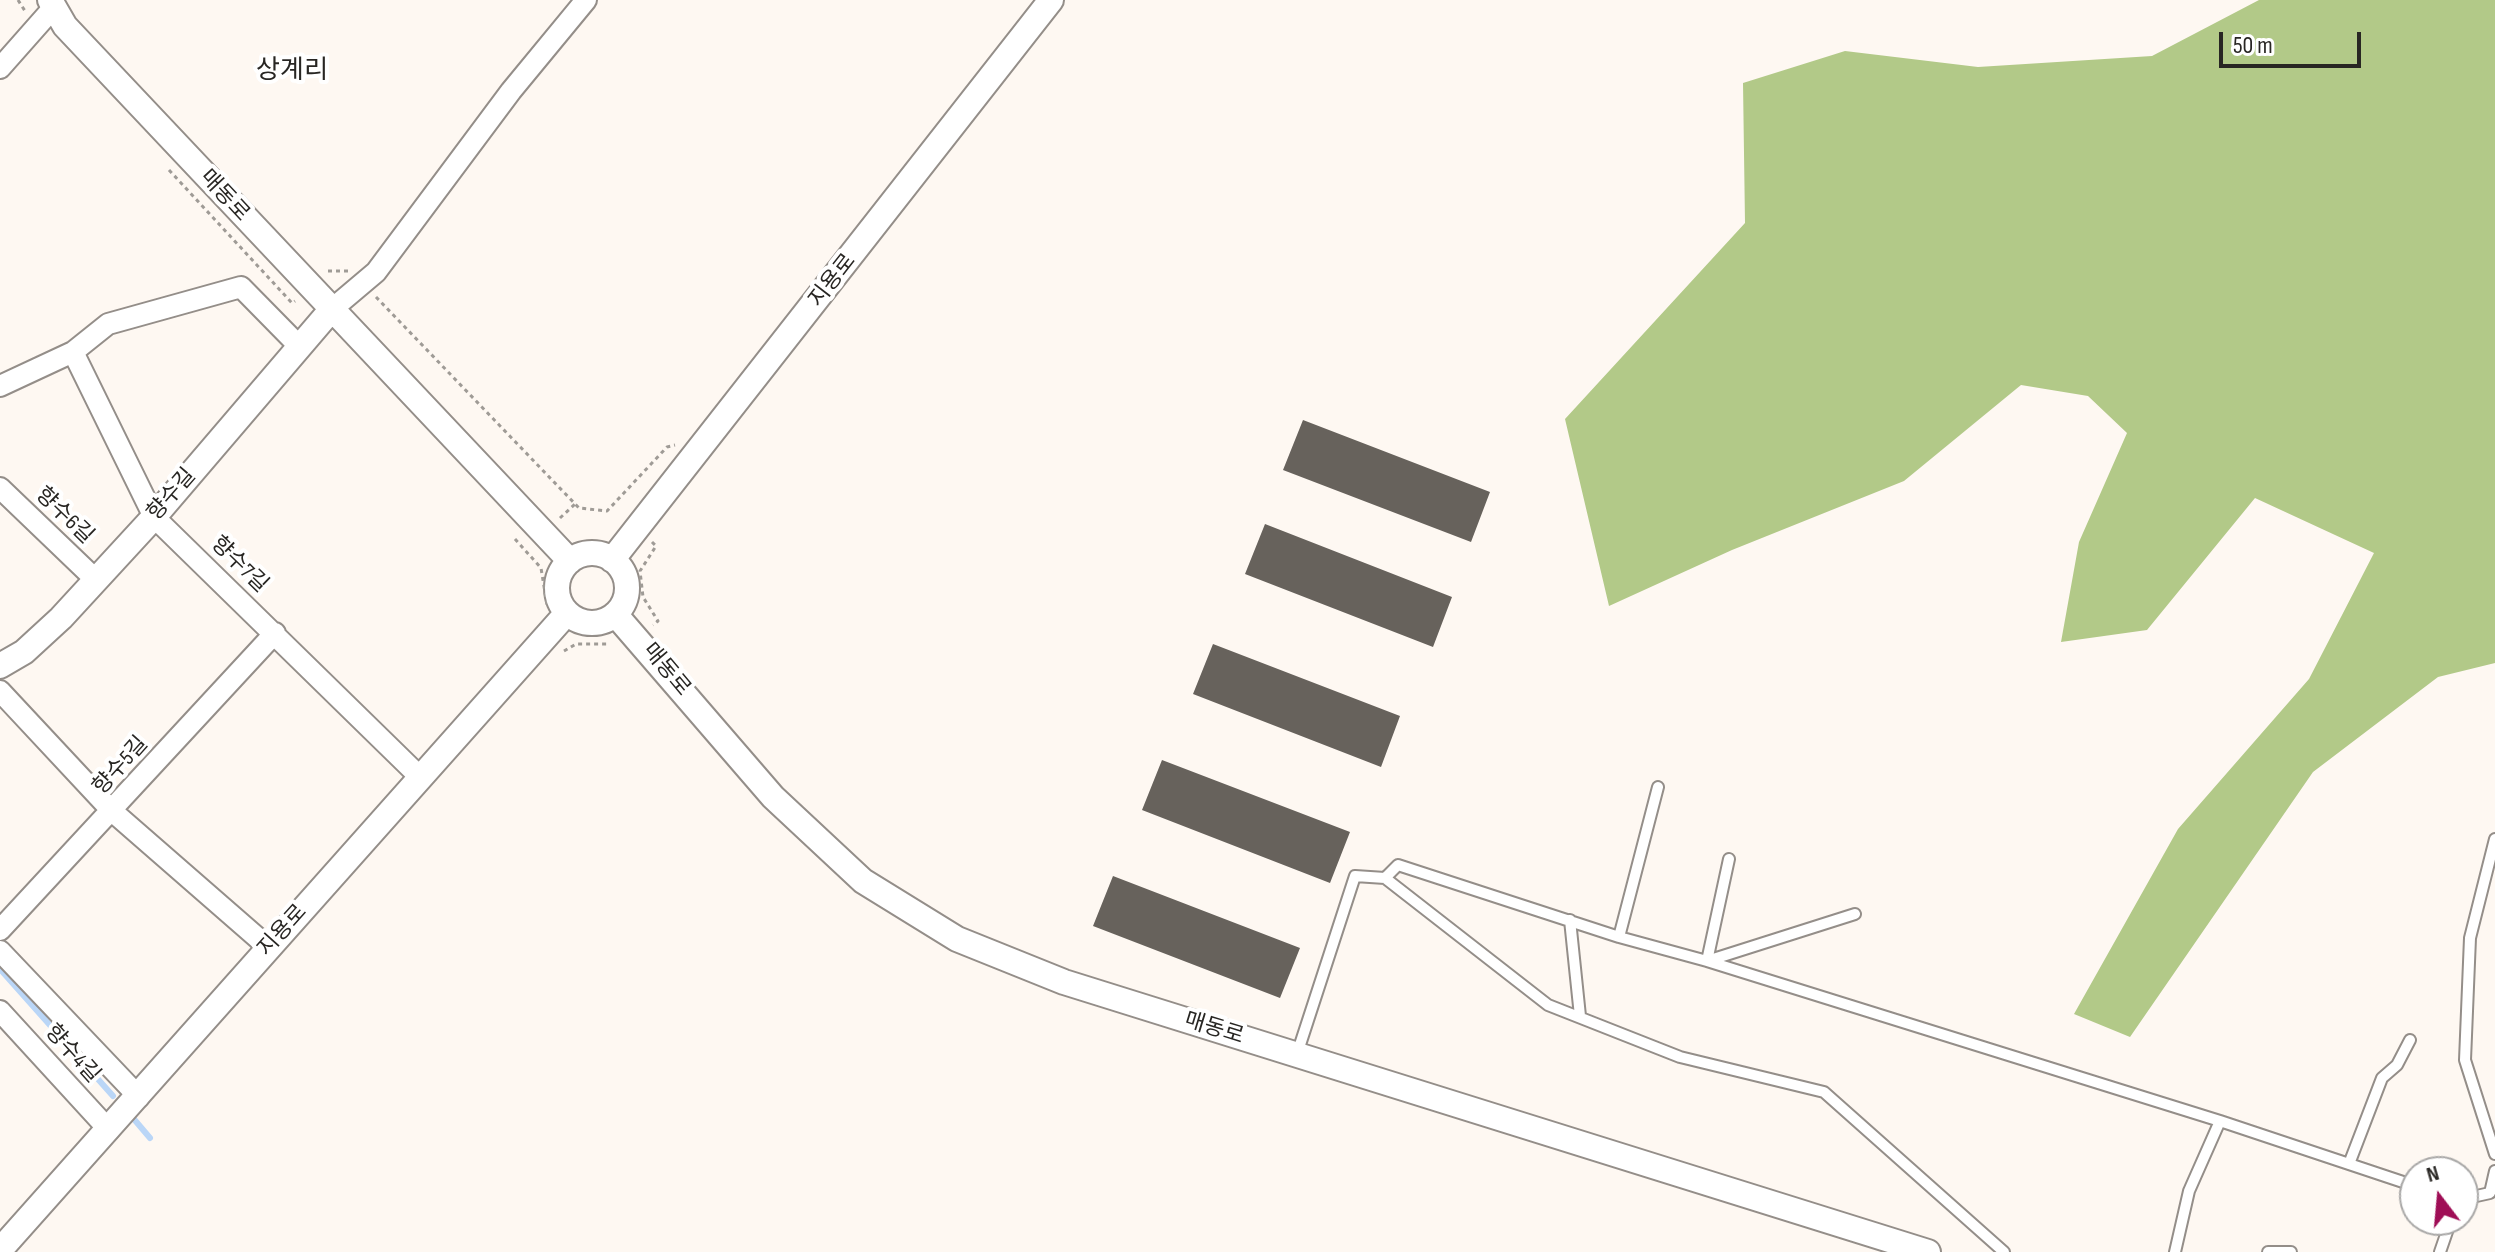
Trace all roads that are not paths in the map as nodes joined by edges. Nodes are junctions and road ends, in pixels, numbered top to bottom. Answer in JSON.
{"nodes":[{"id":1,"x":586,"y":0,"type":"edge"},
{"id":2,"x":1051,"y":0,"type":"edge"},
{"id":3,"x":52,"y":4,"type":"edge"},
{"id":4,"x":0,"y":68,"type":"edge"},
{"id":5,"x":331,"y":310,"type":"junction"},
{"id":6,"x":298,"y":345,"type":"junction"},
{"id":7,"x":73,"y":352,"type":"junction"},
{"id":8,"x":0,"y":386,"type":"edge"},
{"id":9,"x":0,"y":488,"type":"edge"},
{"id":10,"x":154,"y":517,"type":"junction"},
{"id":11,"x":612,"y":560,"type":"junction"},
{"id":12,"x":570,"y":561,"type":"junction"},
{"id":13,"x":95,"y":579,"type":"junction"},
{"id":14,"x":567,"y":613,"type":"junction"},
{"id":15,"x":615,"y":614,"type":"junction"},
{"id":16,"x":275,"y":633,"type":"junction"},
{"id":17,"x":0,"y":666,"type":"edge"},
{"id":18,"x":0,"y":691,"type":"edge"},
{"id":19,"x":421,"y":778,"type":"junction"},
{"id":20,"x":1658,"y":787,"type":"dead end"},
{"id":21,"x":112,"y":811,"type":"junction"},
{"id":22,"x":2495,"y":839,"type":"edge"},
{"id":23,"x":1729,"y":859,"type":"dead end"},
{"id":24,"x":1385,"y":878,"type":"junction"},
{"id":25,"x":1855,"y":914,"type":"dead end"},
{"id":26,"x":1570,"y":920,"type":"junction"},
{"id":27,"x":0,"y":930,"type":"edge"},
{"id":28,"x":1619,"y":937,"type":"junction"},
{"id":29,"x":268,"y":947,"type":"junction"},
{"id":30,"x":0,"y":951,"type":"edge"},
{"id":31,"x":1707,"y":961,"type":"junction"},
{"id":32,"x":0,"y":1011,"type":"edge"},
{"id":33,"x":1580,"y":1016,"type":"junction"},
{"id":34,"x":2410,"y":1040,"type":"dead end"},
{"id":35,"x":1297,"y":1055,"type":"junction"},
{"id":36,"x":139,"y":1097,"type":"junction"},
{"id":37,"x":2220,"y":1121,"type":"junction"},
{"id":38,"x":109,"y":1130,"type":"junction"},
{"id":39,"x":2495,"y":1154,"type":"edge"},
{"id":40,"x":2349,"y":1164,"type":"junction"},
{"id":41,"x":2495,"y":1171,"type":"edge"},
{"id":42,"x":2399,"y":1181,"type":"edge"},
{"id":43,"x":2479,"y":1195,"type":"edge"},
{"id":44,"x":0,"y":1250,"type":"edge"},
{"id":45,"x":1928,"y":1252,"type":"edge"},
{"id":46,"x":2004,"y":1252,"type":"edge"},
{"id":47,"x":2175,"y":1252,"type":"edge"},
{"id":48,"x":2268,"y":1252,"type":"edge"},
{"id":49,"x":2291,"y":1252,"type":"edge"}],
"edges":[{"from":1,"to":5,"type":"street"},
{"from":2,"to":11,"type":"street","name":"지용로"},
{"from":3,"to":4,"type":"street"},
{"from":3,"to":5,"type":"street","name":"매동로"},
{"from":5,"to":6,"type":"street","name":"향수길"},
{"from":5,"to":12,"type":"street","name":"매동로"},
{"from":6,"to":7,"type":"street"},
{"from":6,"to":10,"type":"street","name":"향수길"},
{"from":7,"to":8,"type":"street"},
{"from":7,"to":10,"type":"street","name":"향수7길"},
{"from":9,"to":13,"type":"street","name":"향수6길"},
{"from":10,"to":13,"type":"street","name":"향수길"},
{"from":10,"to":16,"type":"street","name":"향수7길"},
{"from":11,"to":12,"type":"street"},
{"from":11,"to":15,"type":"street"},
{"from":12,"to":14,"type":"street"},
{"from":13,"to":17,"type":"street","name":"향수길"},
{"from":14,"to":15,"type":"street"},
{"from":14,"to":19,"type":"street","name":"지용로"},
{"from":15,"to":35,"type":"street","name":"매동로"},
{"from":16,"to":19,"type":"street","name":"향수7길"},
{"from":16,"to":21,"type":"street","name":"향수5길"},
{"from":18,"to":21,"type":"street"},
{"from":19,"to":29,"type":"street","name":"지용로"},
{"from":20,"to":28,"type":"lane"},
{"from":21,"to":27,"type":"street","name":"향수5길"},
{"from":21,"to":29,"type":"street"},
{"from":22,"to":39,"type":"lane"},
{"from":23,"to":31,"type":"lane"},
{"from":24,"to":26,"type":"lane"},
{"from":24,"to":33,"type":"lane"},
{"from":24,"to":35,"type":"lane"},
{"from":25,"to":31,"type":"lane"},
{"from":26,"to":28,"type":"lane"},
{"from":26,"to":33,"type":"lane"},
{"from":28,"to":31,"type":"lane"},
{"from":29,"to":36,"type":"street","name":"지용로"},
{"from":30,"to":36,"type":"street"},
{"from":31,"to":37,"type":"lane"},
{"from":32,"to":38,"type":"street","name":"향수4길"},
{"from":33,"to":46,"type":"lane"},
{"from":34,"to":40,"type":"lane"},
{"from":35,"to":45,"type":"street","name":"매동로"},
{"from":36,"to":38,"type":"street","name":"지용로"},
{"from":37,"to":40,"type":"lane"},
{"from":37,"to":47,"type":"lane"},
{"from":38,"to":44,"type":"street","name":"지용로"},
{"from":40,"to":42,"type":"lane"},
{"from":41,"to":43,"type":"lane"},
{"from":48,"to":49,"type":"lane"}]}
